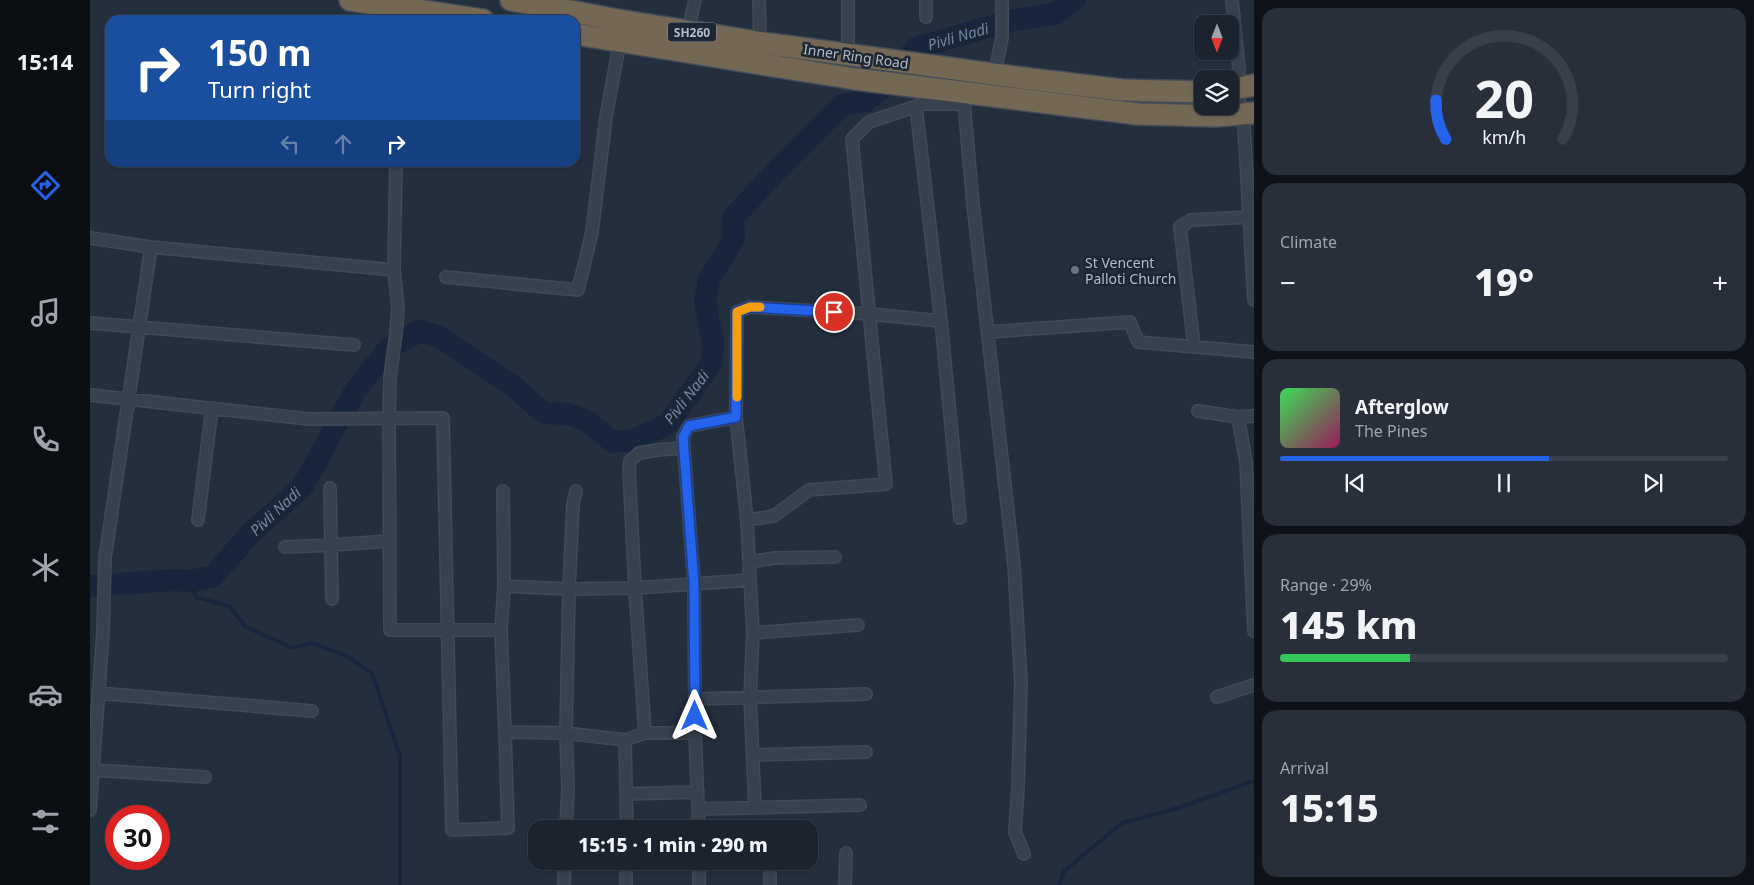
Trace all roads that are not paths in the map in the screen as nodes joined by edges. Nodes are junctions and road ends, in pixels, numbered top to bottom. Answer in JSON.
{"nodes":[{"id":1,"x":350,"y":0,"type":"edge"},
{"id":2,"x":511,"y":0,"type":"edge"},
{"id":3,"x":695,"y":0,"type":"edge"},
{"id":4,"x":759,"y":0,"type":"edge"},
{"id":5,"x":848,"y":0,"type":"edge"},
{"id":6,"x":926,"y":0,"type":"edge"},
{"id":7,"x":1232,"y":0,"type":"edge"},
{"id":8,"x":1002,"y":6,"type":"edge"},
{"id":9,"x":400,"y":14,"type":"edge"},
{"id":10,"x":414,"y":15,"type":"edge"},
{"id":11,"x":926,"y":18,"type":"dead end"},
{"id":12,"x":688,"y":31,"type":"junction"},
{"id":13,"x":580,"y":35,"type":"edge"},
{"id":14,"x":620,"y":41,"type":"junction"},
{"id":15,"x":760,"y":42,"type":"junction"},
{"id":16,"x":848,"y":54,"type":"junction"},
{"id":17,"x":995,"y":74,"type":"junction"},
{"id":18,"x":1240,"y":88,"type":"edge"},
{"id":19,"x":1194,"y":92,"type":"edge"},
{"id":20,"x":916,"y":96,"type":"junction"},
{"id":21,"x":990,"y":96,"type":"junction"},
{"id":22,"x":964,"y":98,"type":"junction"},
{"id":23,"x":1248,"y":121,"type":"edge"},
{"id":24,"x":396,"y":167,"type":"edge"},
{"id":25,"x":1249,"y":217,"type":"junction"},
{"id":26,"x":90,"y":238,"type":"edge"},
{"id":27,"x":151,"y":247,"type":"junction"},
{"id":28,"x":394,"y":270,"type":"junction"},
{"id":29,"x":446,"y":277,"type":"dead end"},
{"id":30,"x":1253,"y":277,"type":"edge"},
{"id":31,"x":1254,"y":300,"type":"edge"},
{"id":32,"x":870,"y":314,"type":"junction"},
{"id":33,"x":941,"y":321,"type":"junction"},
{"id":34,"x":90,"y":323,"type":"edge"},
{"id":35,"x":139,"y":327,"type":"junction"},
{"id":36,"x":989,"y":332,"type":"junction"},
{"id":37,"x":354,"y":345,"type":"dead end"},
{"id":38,"x":1194,"y":346,"type":"junction"},
{"id":39,"x":1254,"y":352,"type":"edge"},
{"id":40,"x":90,"y":395,"type":"edge"},
{"id":41,"x":128,"y":398,"type":"junction"},
{"id":42,"x":212,"y":408,"type":"junction"},
{"id":43,"x":1198,"y":411,"type":"dead end"},
{"id":44,"x":1254,"y":416,"type":"edge"},
{"id":45,"x":736,"y":417,"type":"junction"},
{"id":46,"x":1238,"y":417,"type":"junction"},
{"id":47,"x":388,"y":419,"type":"junction"},
{"id":48,"x":683,"y":448,"type":"junction"},
{"id":49,"x":330,"y":488,"type":"dead end"},
{"id":50,"x":502,"y":491,"type":"dead end"},
{"id":51,"x":576,"y":491,"type":"dead end"},
{"id":52,"x":960,"y":518,"type":"dead end"},
{"id":53,"x":198,"y":520,"type":"dead end"},
{"id":54,"x":747,"y":520,"type":"junction"},
{"id":55,"x":389,"y":541,"type":"junction"},
{"id":56,"x":331,"y":545,"type":"junction"},
{"id":57,"x":286,"y":547,"type":"dead end"},
{"id":58,"x":835,"y":557,"type":"dead end"},
{"id":59,"x":750,"y":562,"type":"junction"},
{"id":60,"x":750,"y":580,"type":"junction"},
{"id":61,"x":694,"y":584,"type":"junction"},
{"id":62,"x":504,"y":586,"type":"junction"},
{"id":63,"x":569,"y":588,"type":"junction"},
{"id":64,"x":635,"y":588,"type":"junction"},
{"id":65,"x":332,"y":598,"type":"dead end"},
{"id":66,"x":858,"y":625,"type":"dead end"},
{"id":67,"x":448,"y":629,"type":"junction"},
{"id":68,"x":501,"y":630,"type":"junction"},
{"id":69,"x":1254,"y":631,"type":"edge"},
{"id":70,"x":752,"y":633,"type":"junction"},
{"id":71,"x":101,"y":648,"type":"junction"},
{"id":72,"x":90,"y":653,"type":"edge"},
{"id":73,"x":1254,"y":685,"type":"edge"},
{"id":74,"x":98,"y":693,"type":"junction"},
{"id":75,"x":866,"y":694,"type":"dead end"},
{"id":76,"x":750,"y":697,"type":"junction"},
{"id":77,"x":1217,"y":697,"type":"dead end"},
{"id":78,"x":695,"y":699,"type":"junction"},
{"id":79,"x":312,"y":711,"type":"dead end"},
{"id":80,"x":505,"y":732,"type":"junction"},
{"id":81,"x":566,"y":733,"type":"junction"},
{"id":82,"x":645,"y":733,"type":"junction"},
{"id":83,"x":695,"y":733,"type":"junction"},
{"id":84,"x":625,"y":740,"type":"junction"},
{"id":85,"x":866,"y":752,"type":"dead end"},
{"id":86,"x":754,"y":754,"type":"junction"},
{"id":87,"x":93,"y":770,"type":"junction"},
{"id":88,"x":204,"y":777,"type":"dead end"},
{"id":89,"x":698,"y":792,"type":"junction"},
{"id":90,"x":627,"y":794,"type":"junction"},
{"id":91,"x":860,"y":805,"type":"dead end"},
{"id":92,"x":755,"y":807,"type":"junction"},
{"id":93,"x":699,"y":809,"type":"junction"},
{"id":94,"x":90,"y":810,"type":"edge"},
{"id":95,"x":566,"y":820,"type":"edge"},
{"id":96,"x":627,"y":820,"type":"edge"},
{"id":97,"x":699,"y":820,"type":"edge"},
{"id":98,"x":846,"y":853,"type":"dead end"},
{"id":99,"x":1024,"y":854,"type":"dead end"},
{"id":100,"x":565,"y":870,"type":"edge"},
{"id":101,"x":626,"y":870,"type":"edge"},
{"id":102,"x":699,"y":870,"type":"edge"},
{"id":103,"x":770,"y":870,"type":"edge"},
{"id":104,"x":564,"y":885,"type":"edge"},
{"id":105,"x":626,"y":885,"type":"edge"},
{"id":106,"x":699,"y":885,"type":"edge"},
{"id":107,"x":770,"y":885,"type":"edge"},
{"id":108,"x":845,"y":885,"type":"edge"}],
"edges":[{"from":1,"to":9,"type":"highway"},
{"from":2,"to":12,"type":"highway","name":"Inner Ring Road","number":"SH260"},
{"from":3,"to":12,"type":"street"},
{"from":4,"to":15,"type":"street"},
{"from":5,"to":16,"type":"street"},
{"from":6,"to":11,"type":"street"},
{"from":7,"to":18,"type":"street"},
{"from":8,"to":17,"type":"street"},
{"from":9,"to":10,"type":"highway"},
{"from":12,"to":15,"type":"highway","name":"Inner Ring Road","number":"SH260"},
{"from":13,"to":14,"type":"highway","name":"Inner Ring Road","number":"SH260"},
{"from":14,"to":20,"type":"highway","name":"Inner Ring Road","number":"SH260"},
{"from":14,"to":29,"type":"street"},
{"from":15,"to":16,"type":"highway","name":"Inner Ring Road","number":"SH260"},
{"from":16,"to":17,"type":"highway","name":"Inner Ring Road","number":"SH260"},
{"from":17,"to":19,"type":"highway","name":"Inner Ring Road","number":"SH260"},
{"from":17,"to":21,"type":"street"},
{"from":18,"to":23,"type":"street"},
{"from":20,"to":22,"type":"highway","name":"Inner Ring Road","number":"SH260"},
{"from":20,"to":32,"type":"street"},
{"from":20,"to":33,"type":"street"},
{"from":21,"to":22,"type":"highway","name":"Inner Ring Road","number":"SH260"},
{"from":21,"to":23,"type":"highway","name":"Inner Ring Road","number":"SH260"},
{"from":22,"to":36,"type":"street"},
{"from":23,"to":25,"type":"street"},
{"from":24,"to":28,"type":"street"},
{"from":25,"to":30,"type":"street"},
{"from":25,"to":38,"type":"street"},
{"from":26,"to":27,"type":"street"},
{"from":27,"to":28,"type":"street"},
{"from":27,"to":35,"type":"street"},
{"from":28,"to":47,"type":"street"},
{"from":30,"to":31,"type":"street"},
{"from":32,"to":33,"type":"street"},
{"from":32,"to":45,"type":"street"},
{"from":32,"to":54,"type":"street"},
{"from":33,"to":52,"type":"street"},
{"from":34,"to":35,"type":"street"},
{"from":35,"to":37,"type":"street"},
{"from":35,"to":41,"type":"street"},
{"from":36,"to":38,"type":"street"},
{"from":36,"to":99,"type":"street"},
{"from":38,"to":39,"type":"street"},
{"from":40,"to":41,"type":"street"},
{"from":41,"to":42,"type":"street"},
{"from":41,"to":71,"type":"street"},
{"from":42,"to":47,"type":"street"},
{"from":42,"to":53,"type":"street"},
{"from":43,"to":46,"type":"street"},
{"from":44,"to":46,"type":"street"},
{"from":45,"to":48,"type":"street"},
{"from":45,"to":54,"type":"street"},
{"from":46,"to":69,"type":"street"},
{"from":47,"to":55,"type":"street"},
{"from":47,"to":67,"type":"street"},
{"from":48,"to":61,"type":"street"},
{"from":48,"to":64,"type":"street"},
{"from":49,"to":56,"type":"street"},
{"from":50,"to":62,"type":"street"},
{"from":51,"to":63,"type":"street"},
{"from":54,"to":59,"type":"street"},
{"from":55,"to":56,"type":"street"},
{"from":55,"to":67,"type":"street"},
{"from":56,"to":57,"type":"street"},
{"from":56,"to":65,"type":"street"},
{"from":58,"to":59,"type":"street"},
{"from":59,"to":60,"type":"street"},
{"from":60,"to":61,"type":"street"},
{"from":60,"to":70,"type":"street"},
{"from":61,"to":64,"type":"street"},
{"from":61,"to":78,"type":"street"},
{"from":62,"to":63,"type":"street"},
{"from":62,"to":68,"type":"street"},
{"from":63,"to":64,"type":"street"},
{"from":63,"to":81,"type":"street"},
{"from":64,"to":82,"type":"street"},
{"from":66,"to":70,"type":"street"},
{"from":67,"to":68,"type":"street"},
{"from":67,"to":80,"type":"street"},
{"from":68,"to":80,"type":"street"},
{"from":70,"to":76,"type":"street"},
{"from":71,"to":72,"type":"street"},
{"from":71,"to":74,"type":"street"},
{"from":73,"to":77,"type":"street"},
{"from":74,"to":79,"type":"street"},
{"from":74,"to":87,"type":"street"},
{"from":75,"to":76,"type":"street"},
{"from":76,"to":78,"type":"street"},
{"from":76,"to":86,"type":"street"},
{"from":78,"to":83,"type":"street"},
{"from":80,"to":81,"type":"street"},
{"from":81,"to":84,"type":"street"},
{"from":81,"to":95,"type":"street"},
{"from":82,"to":83,"type":"street"},
{"from":82,"to":84,"type":"street"},
{"from":83,"to":89,"type":"street"},
{"from":84,"to":90,"type":"street"},
{"from":85,"to":86,"type":"street"},
{"from":86,"to":92,"type":"street"},
{"from":87,"to":88,"type":"street"},
{"from":87,"to":94,"type":"street"},
{"from":89,"to":90,"type":"street"},
{"from":89,"to":93,"type":"street"},
{"from":90,"to":96,"type":"street"},
{"from":91,"to":92,"type":"street"},
{"from":92,"to":93,"type":"street"},
{"from":93,"to":97,"type":"street"},
{"from":98,"to":108,"type":"street"},
{"from":100,"to":104,"type":"street"},
{"from":101,"to":105,"type":"street"},
{"from":102,"to":106,"type":"street"},
{"from":103,"to":107,"type":"street"}]}
